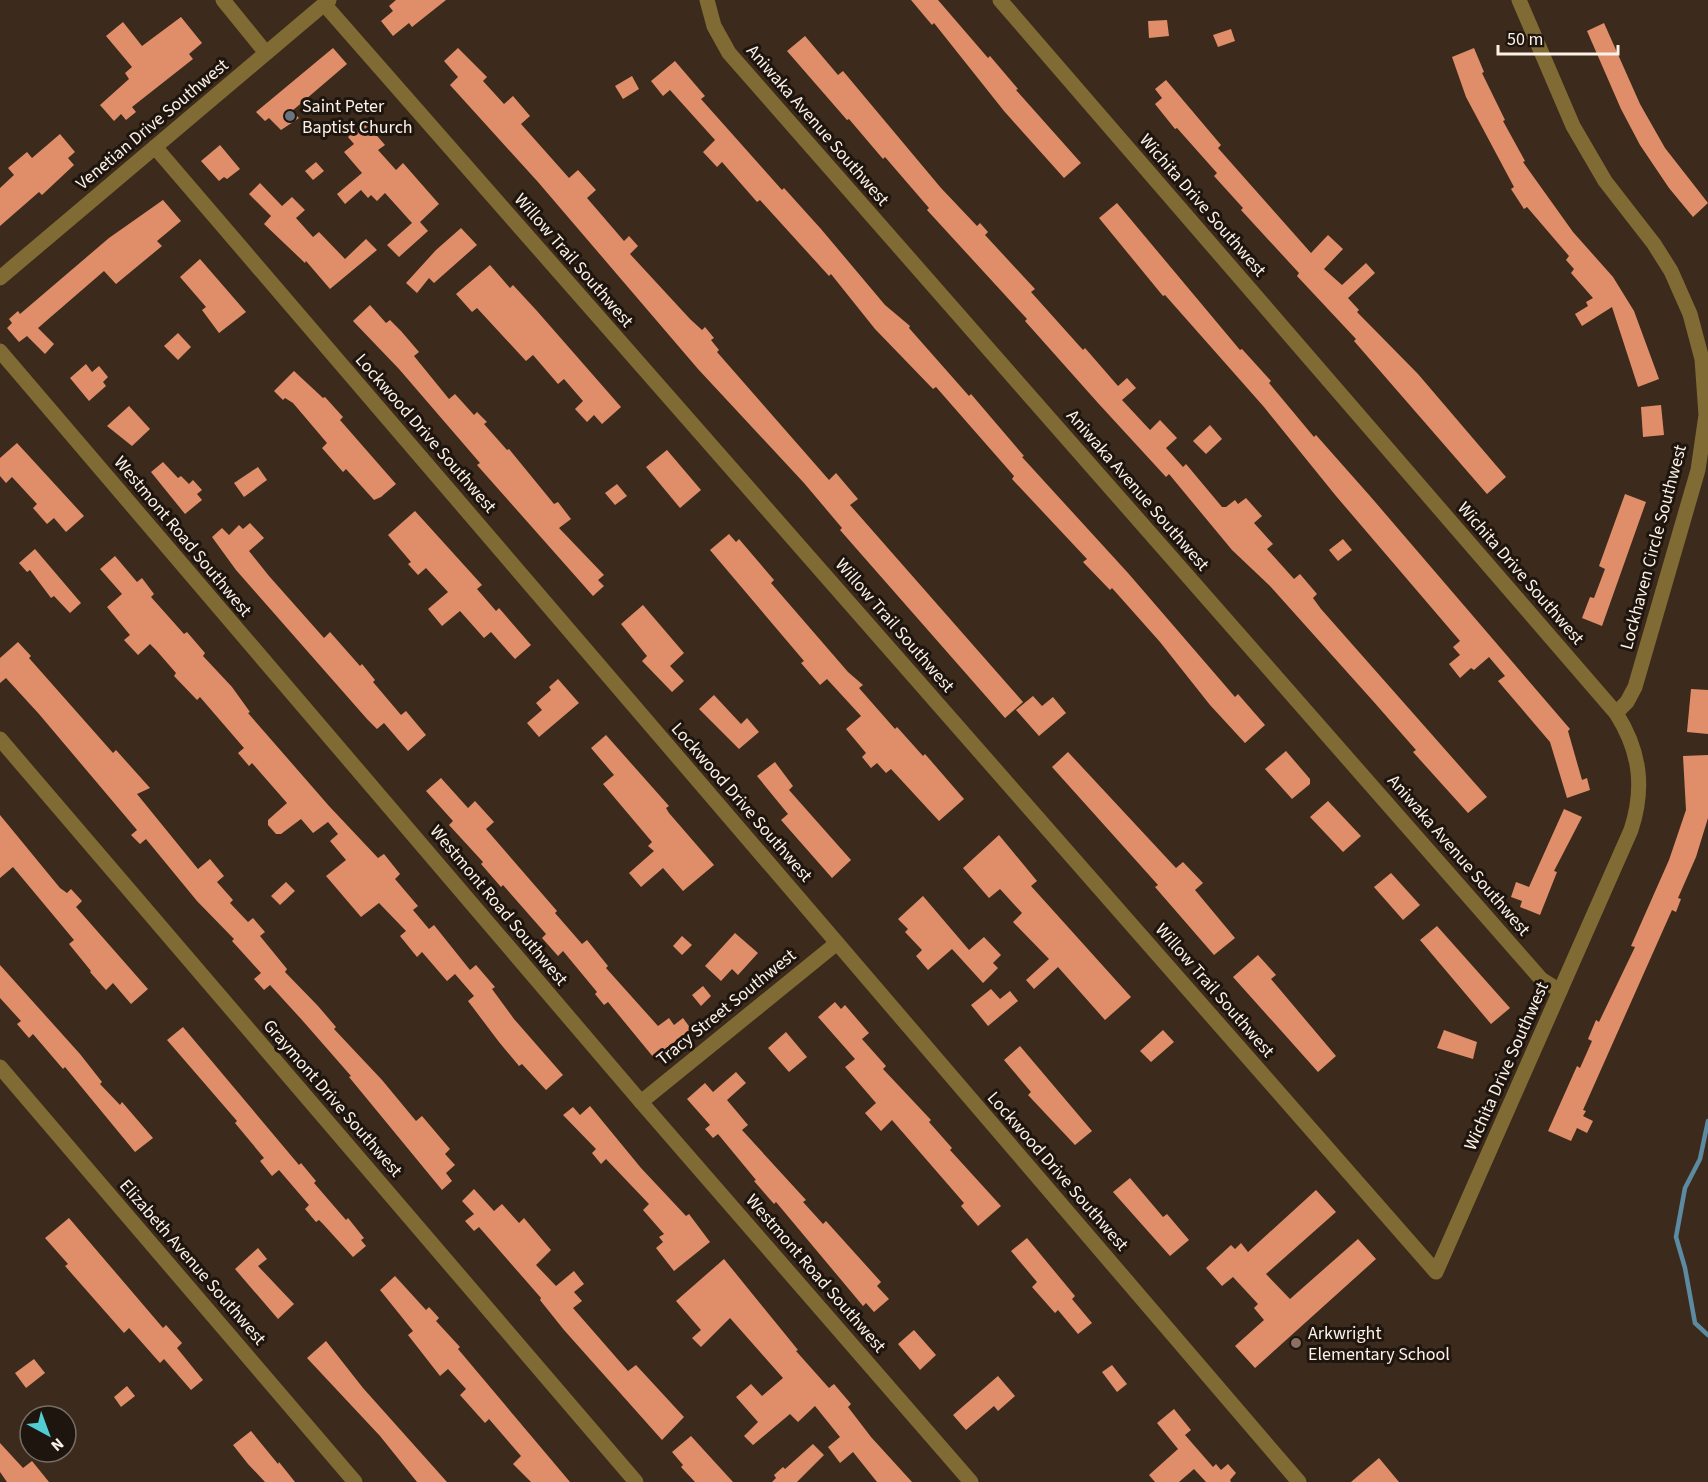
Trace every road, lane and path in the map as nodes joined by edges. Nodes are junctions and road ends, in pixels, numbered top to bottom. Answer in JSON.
{"nodes":[{"id":1,"x":223,"y":0,"type":"edge"},
{"id":2,"x":707,"y":0,"type":"edge"},
{"id":3,"x":1000,"y":0,"type":"edge"},
{"id":4,"x":1519,"y":0,"type":"edge"},
{"id":5,"x":326,"y":2,"type":"edge"},
{"id":6,"x":266,"y":53,"type":"junction"},
{"id":7,"x":155,"y":147,"type":"junction"},
{"id":8,"x":0,"y":278,"type":"edge"},
{"id":9,"x":0,"y":351,"type":"edge"},
{"id":10,"x":1616,"y":713,"type":"junction"},
{"id":11,"x":0,"y":739,"type":"edge"},
{"id":12,"x":837,"y":942,"type":"junction"},
{"id":13,"x":1560,"y":991,"type":"junction"},
{"id":14,"x":0,"y":1067,"type":"edge"},
{"id":15,"x":641,"y":1102,"type":"junction"},
{"id":16,"x":1436,"y":1272,"type":"joint"},
{"id":17,"x":355,"y":1482,"type":"edge"},
{"id":18,"x":636,"y":1482,"type":"edge"},
{"id":19,"x":971,"y":1482,"type":"edge"},
{"id":20,"x":1299,"y":1482,"type":"edge"}],
"edges":[{"from":1,"to":6,"type":"street"},
{"from":2,"to":13,"type":"street","name":"Aniwaka Avenue Southwest"},
{"from":3,"to":10,"type":"street","name":"Wichita Drive Southwest"},
{"from":4,"to":10,"type":"street","name":"Lockhaven Circle Southwest"},
{"from":5,"to":6,"type":"street","name":"Venetian Drive Southwest"},
{"from":5,"to":16,"type":"street","name":"Willow Trail Southwest"},
{"from":6,"to":7,"type":"street","name":"Venetian Drive Southwest"},
{"from":7,"to":8,"type":"street","name":"Venetian Drive Southwest"},
{"from":7,"to":12,"type":"street","name":"Lockwood Drive Southwest"},
{"from":9,"to":15,"type":"street","name":"Westmont Road Southwest"},
{"from":10,"to":13,"type":"street","name":"Wichita Drive Southwest"},
{"from":11,"to":18,"type":"street","name":"Graymont Drive Southwest"},
{"from":12,"to":15,"type":"street","name":"Tracy Street Southwest"},
{"from":12,"to":20,"type":"street","name":"Lockwood Drive Southwest"},
{"from":13,"to":16,"type":"street","name":"Wichita Drive Southwest"},
{"from":14,"to":17,"type":"street","name":"Elizabeth Avenue Southwest"},
{"from":15,"to":19,"type":"street","name":"Westmont Road Southwest"}]}
